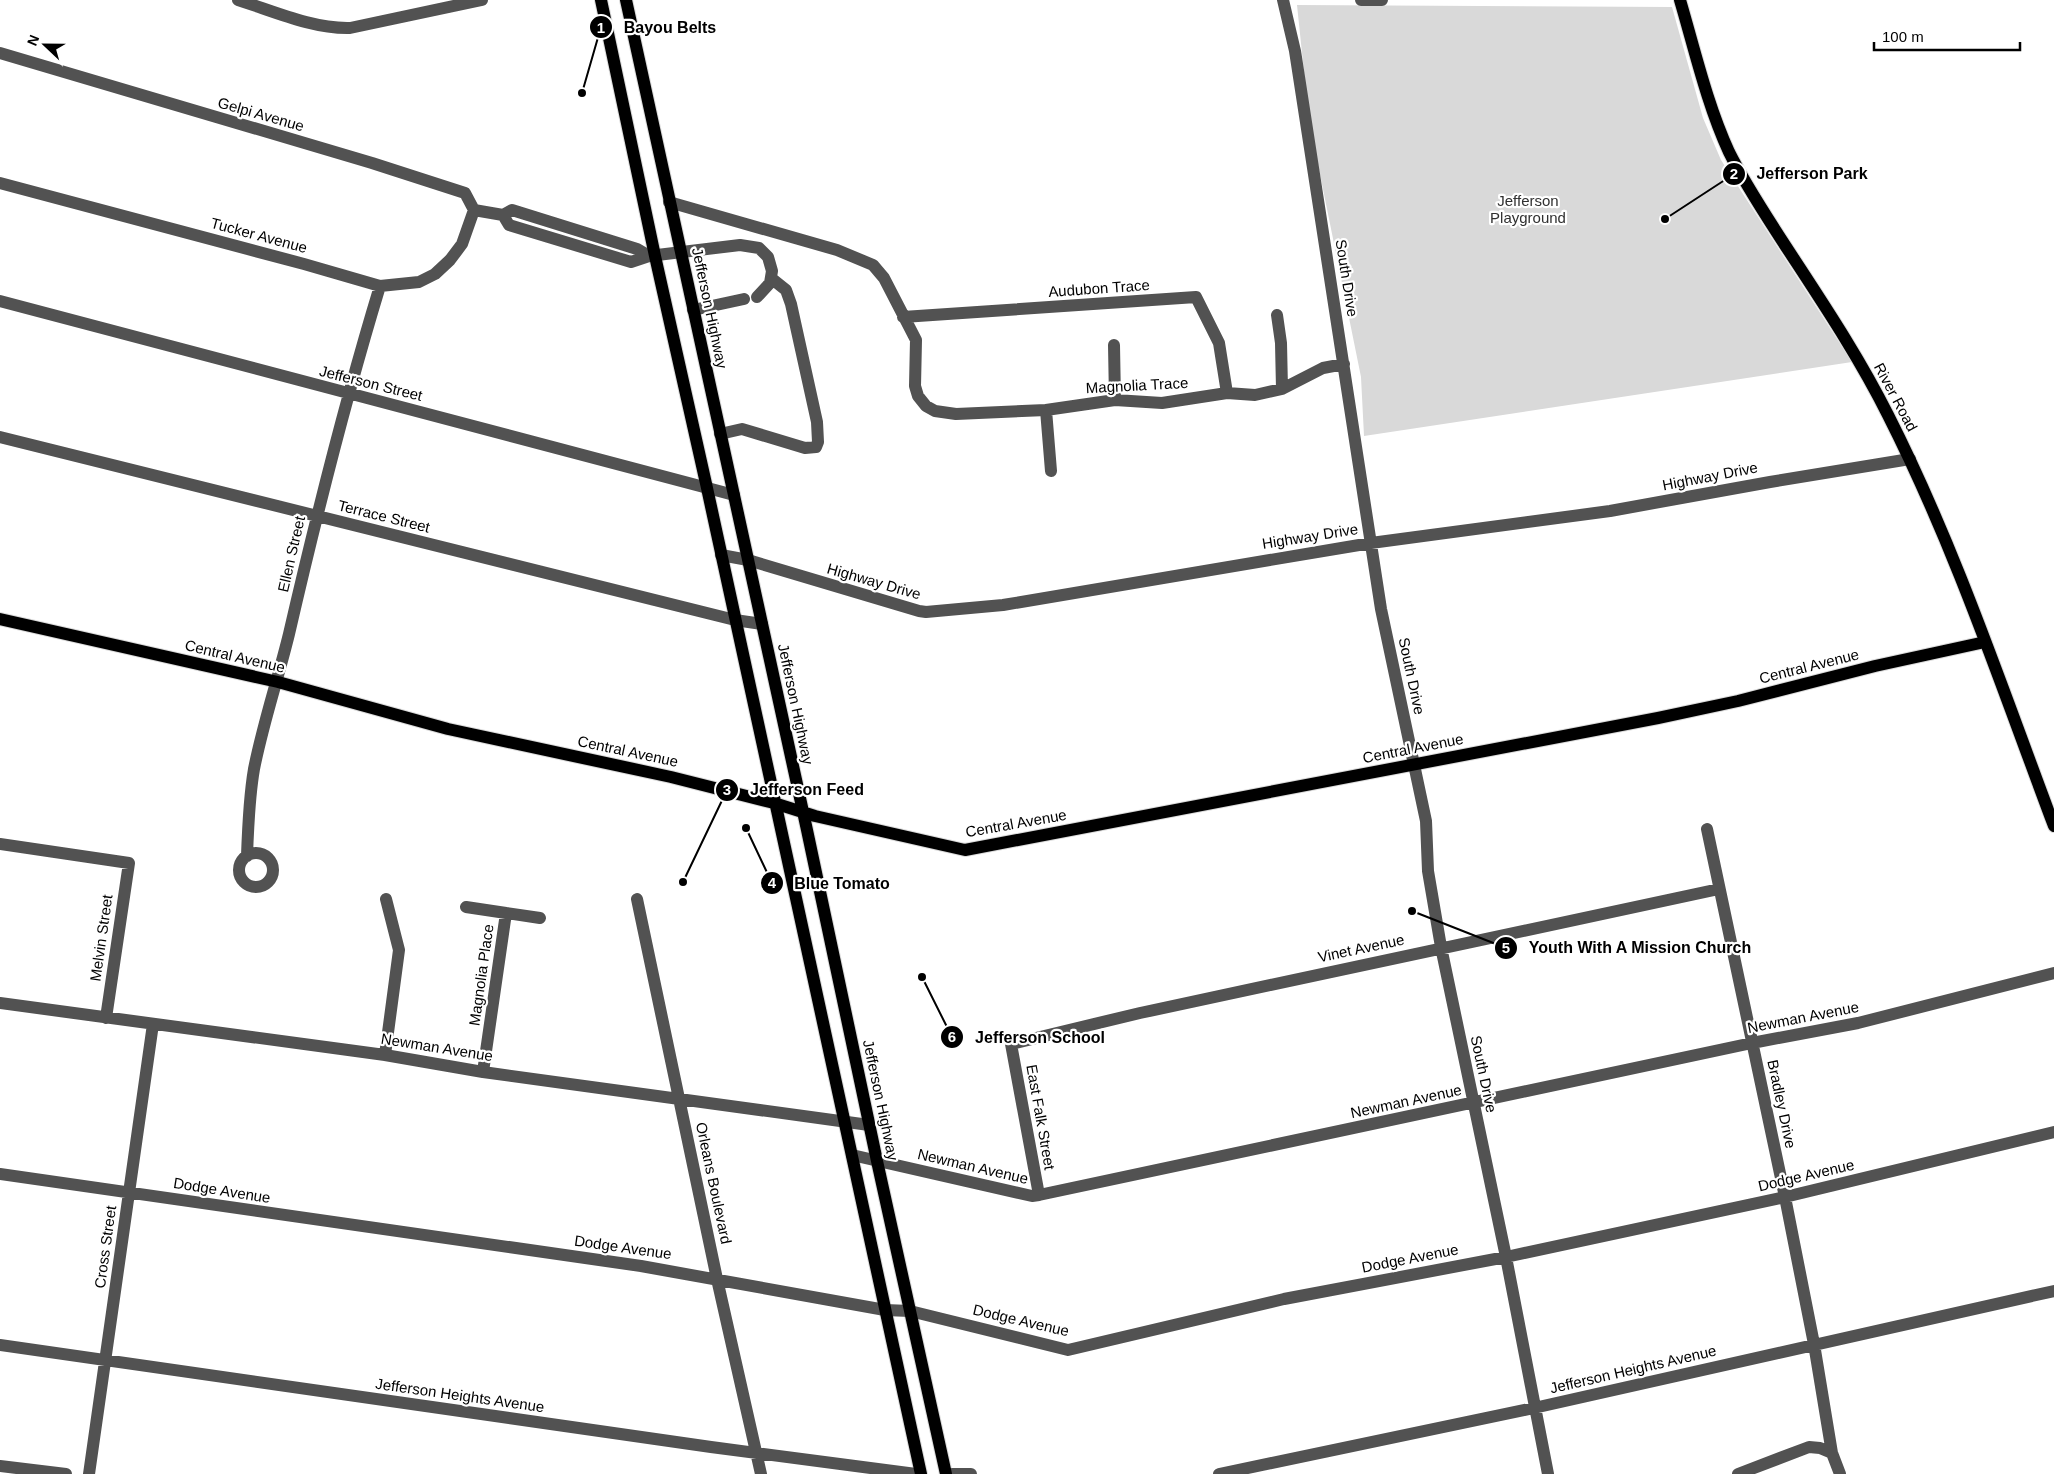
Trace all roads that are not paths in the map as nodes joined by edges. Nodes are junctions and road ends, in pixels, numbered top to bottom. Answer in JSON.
{"nodes":[{"id":1,"x":238,"y":0,"type":"edge"},
{"id":2,"x":482,"y":0,"type":"edge"},
{"id":3,"x":601,"y":0,"type":"edge"},
{"id":4,"x":626,"y":0,"type":"edge"},
{"id":5,"x":1283,"y":0,"type":"edge"},
{"id":6,"x":1361,"y":0,"type":"edge"},
{"id":7,"x":1382,"y":0,"type":"edge"},
{"id":8,"x":1680,"y":0,"type":"edge"},
{"id":9,"x":0,"y":53,"type":"edge"},
{"id":10,"x":0,"y":183,"type":"edge"},
{"id":11,"x":669,"y":202,"type":"junction"},
{"id":12,"x":474,"y":210,"type":"junction"},
{"id":13,"x":681,"y":253,"type":"junction"},
{"id":14,"x":652,"y":256,"type":"junction"},
{"id":15,"x":771,"y":278,"type":"junction"},
{"id":16,"x":380,"y":286,"type":"junction"},
{"id":17,"x":0,"y":301,"type":"edge"},
{"id":18,"x":693,"y":310,"type":"junction"},
{"id":19,"x":1277,"y":315,"type":"dead end"},
{"id":20,"x":903,"y":317,"type":"junction"},
{"id":21,"x":1114,"y":345,"type":"dead end"},
{"id":22,"x":1344,"y":364,"type":"junction"},
{"id":23,"x":1282,"y":389,"type":"junction"},
{"id":24,"x":348,"y":393,"type":"junction"},
{"id":25,"x":1227,"y":393,"type":"junction"},
{"id":26,"x":1115,"y":400,"type":"junction"},
{"id":27,"x":1046,"y":410,"type":"junction"},
{"id":28,"x":720,"y":434,"type":"junction"},
{"id":29,"x":0,"y":438,"type":"edge"},
{"id":30,"x":1910,"y":459,"type":"junction"},
{"id":31,"x":1051,"y":471,"type":"dead end"},
{"id":32,"x":707,"y":488,"type":"junction"},
{"id":33,"x":734,"y":496,"type":"junction"},
{"id":34,"x":316,"y":516,"type":"junction"},
{"id":35,"x":1371,"y":542,"type":"junction"},
{"id":36,"x":721,"y":555,"type":"junction"},
{"id":37,"x":748,"y":560,"type":"junction"},
{"id":38,"x":0,"y":619,"type":"edge"},
{"id":39,"x":735,"y":620,"type":"junction"},
{"id":40,"x":762,"y":624,"type":"junction"},
{"id":41,"x":1986,"y":642,"type":"junction"},
{"id":42,"x":278,"y":682,"type":"junction"},
{"id":43,"x":1414,"y":764,"type":"junction"},
{"id":44,"x":774,"y":803,"type":"junction"},
{"id":45,"x":802,"y":812,"type":"junction"},
{"id":46,"x":2054,"y":826,"type":"edge"},
{"id":47,"x":1707,"y":829,"type":"dead end"},
{"id":48,"x":0,"y":844,"type":"edge"},
{"id":49,"x":246,"y":856,"type":"dead end"},
{"id":50,"x":1719,"y":889,"type":"junction"},
{"id":51,"x":386,"y":899,"type":"dead end"},
{"id":52,"x":637,"y":899,"type":"dead end"},
{"id":53,"x":466,"y":907,"type":"dead end"},
{"id":54,"x":506,"y":913,"type":"junction"},
{"id":55,"x":540,"y":918,"type":"dead end"},
{"id":56,"x":1441,"y":947,"type":"junction"},
{"id":57,"x":2054,"y":973,"type":"edge"},
{"id":58,"x":0,"y":1004,"type":"edge"},
{"id":59,"x":106,"y":1018,"type":"junction"},
{"id":60,"x":153,"y":1024,"type":"junction"},
{"id":61,"x":1752,"y":1043,"type":"junction"},
{"id":62,"x":1011,"y":1044,"type":"joint"},
{"id":63,"x":385,"y":1055,"type":"junction"},
{"id":64,"x":483,"y":1072,"type":"junction"},
{"id":65,"x":680,"y":1099,"type":"junction"},
{"id":66,"x":1473,"y":1103,"type":"junction"},
{"id":67,"x":845,"y":1121,"type":"junction"},
{"id":68,"x":869,"y":1125,"type":"junction"},
{"id":69,"x":2054,"y":1132,"type":"edge"},
{"id":70,"x":852,"y":1155,"type":"junction"},
{"id":71,"x":877,"y":1161,"type":"junction"},
{"id":72,"x":0,"y":1174,"type":"edge"},
{"id":73,"x":130,"y":1192,"type":"junction"},
{"id":74,"x":1039,"y":1195,"type":"junction"},
{"id":75,"x":1785,"y":1197,"type":"junction"},
{"id":76,"x":1506,"y":1257,"type":"junction"},
{"id":77,"x":717,"y":1279,"type":"junction"},
{"id":78,"x":2054,"y":1291,"type":"edge"},
{"id":79,"x":885,"y":1310,"type":"junction"},
{"id":80,"x":910,"y":1311,"type":"junction"},
{"id":81,"x":1814,"y":1344,"type":"junction"},
{"id":82,"x":0,"y":1345,"type":"edge"},
{"id":83,"x":104,"y":1360,"type":"junction"},
{"id":84,"x":1534,"y":1408,"type":"junction"},
{"id":85,"x":756,"y":1453,"type":"junction"},
{"id":86,"x":1832,"y":1453,"type":"junction"},
{"id":87,"x":0,"y":1466,"type":"edge"},
{"id":88,"x":66,"y":1474,"type":"edge"},
{"id":89,"x":89,"y":1474,"type":"edge"},
{"id":90,"x":761,"y":1474,"type":"edge"},
{"id":91,"x":916,"y":1474,"type":"edge"},
{"id":92,"x":921,"y":1474,"type":"edge"},
{"id":93,"x":946,"y":1474,"type":"edge"},
{"id":94,"x":952,"y":1474,"type":"edge"},
{"id":95,"x":971,"y":1474,"type":"edge"},
{"id":96,"x":1219,"y":1474,"type":"edge"},
{"id":97,"x":1548,"y":1474,"type":"edge"},
{"id":98,"x":1738,"y":1474,"type":"edge"},
{"id":99,"x":1840,"y":1474,"type":"edge"}],
"edges":[{"from":1,"to":2,"type":"street"},
{"from":3,"to":14,"type":"main road"},
{"from":4,"to":11,"type":"main road","name":"Jefferson Highway"},
{"from":5,"to":22,"type":"street","name":"South Drive"},
{"from":6,"to":7,"type":"street"},
{"from":8,"to":30,"type":"main road","name":"River Road"},
{"from":9,"to":12,"type":"street","name":"Gelpi Avenue"},
{"from":10,"to":16,"type":"street","name":"Tucker Avenue"},
{"from":11,"to":13,"type":"main road","name":"Jefferson Highway"},
{"from":11,"to":20,"type":"street"},
{"from":12,"to":14,"type":"street"},
{"from":12,"to":16,"type":"street","name":"Tucker Avenue"},
{"from":13,"to":14,"type":"street"},
{"from":13,"to":15,"type":"street"},
{"from":13,"to":18,"type":"main road","name":"Jefferson Highway"},
{"from":14,"to":32,"type":"main road"},
{"from":15,"to":18,"type":"street"},
{"from":15,"to":28,"type":"street"},
{"from":16,"to":24,"type":"street","name":"Ellen Street"},
{"from":17,"to":24,"type":"street","name":"Jefferson Street"},
{"from":18,"to":28,"type":"main road","name":"Jefferson Highway"},
{"from":19,"to":23,"type":"street"},
{"from":20,"to":25,"type":"street","name":"Audubon Trace"},
{"from":20,"to":27,"type":"street"},
{"from":21,"to":26,"type":"street"},
{"from":22,"to":23,"type":"street","name":"Magnolia Trace"},
{"from":22,"to":35,"type":"street","name":"South Drive"},
{"from":23,"to":25,"type":"street","name":"Magnolia Trace"},
{"from":24,"to":32,"type":"street","name":"Jefferson Street"},
{"from":24,"to":34,"type":"street","name":"Ellen Street"},
{"from":25,"to":26,"type":"street","name":"Magnolia Trace"},
{"from":26,"to":27,"type":"street","name":"Magnolia Trace"},
{"from":27,"to":31,"type":"street"},
{"from":28,"to":33,"type":"main road","name":"Jefferson Highway"},
{"from":29,"to":34,"type":"street","name":"Terrace Street"},
{"from":30,"to":35,"type":"street","name":"Highway Drive"},
{"from":30,"to":41,"type":"main road","name":"River Road"},
{"from":32,"to":33,"type":"street","name":"Jefferson Street"},
{"from":32,"to":36,"type":"main road"},
{"from":33,"to":37,"type":"main road","name":"Jefferson Highway"},
{"from":34,"to":39,"type":"street","name":"Terrace Street"},
{"from":34,"to":42,"type":"street","name":"Ellen Street"},
{"from":35,"to":37,"type":"street","name":"Highway Drive"},
{"from":35,"to":43,"type":"street","name":"South Drive"},
{"from":36,"to":37,"type":"street","name":"Highway Drive"},
{"from":36,"to":39,"type":"main road"},
{"from":37,"to":40,"type":"main road","name":"Jefferson Highway"},
{"from":38,"to":42,"type":"main road","name":"Central Avenue"},
{"from":39,"to":40,"type":"street","name":"Terrace Street"},
{"from":39,"to":44,"type":"main road"},
{"from":40,"to":45,"type":"main road","name":"Jefferson Highway"},
{"from":41,"to":43,"type":"main road","name":"Central Avenue"},
{"from":41,"to":46,"type":"main road","name":"River Road"},
{"from":42,"to":44,"type":"main road","name":"Central Avenue"},
{"from":42,"to":49,"type":"street","name":"Ellen Street"},
{"from":43,"to":45,"type":"main road","name":"Central Avenue"},
{"from":43,"to":56,"type":"street","name":"South Drive"},
{"from":44,"to":45,"type":"main road","name":"Central Avenue"},
{"from":44,"to":67,"type":"main road"},
{"from":45,"to":68,"type":"main road","name":"Jefferson Highway"},
{"from":47,"to":50,"type":"street","name":"Bradley Drive"},
{"from":48,"to":59,"type":"street","name":"Melvin Street"},
{"from":50,"to":56,"type":"street","name":"Vinet Avenue"},
{"from":50,"to":61,"type":"street","name":"Bradley Drive"},
{"from":51,"to":63,"type":"street"},
{"from":52,"to":65,"type":"street","name":"Orleans Boulevard"},
{"from":53,"to":54,"type":"street","name":"Magnolia Place"},
{"from":54,"to":55,"type":"street","name":"Magnolia Place"},
{"from":54,"to":64,"type":"street","name":"Magnolia Place"},
{"from":56,"to":62,"type":"street","name":"Vinet Avenue"},
{"from":56,"to":66,"type":"street","name":"South Drive"},
{"from":57,"to":61,"type":"street","name":"Newman Avenue"},
{"from":58,"to":59,"type":"street","name":"Newman Avenue"},
{"from":59,"to":60,"type":"street","name":"Newman Avenue"},
{"from":60,"to":63,"type":"street","name":"Newman Avenue"},
{"from":60,"to":73,"type":"street","name":"Cross Street"},
{"from":61,"to":66,"type":"street","name":"Newman Avenue"},
{"from":61,"to":75,"type":"street","name":"Bradley Drive"},
{"from":62,"to":74,"type":"street","name":"East Falk Street"},
{"from":63,"to":64,"type":"street","name":"Newman Avenue"},
{"from":64,"to":65,"type":"street","name":"Newman Avenue"},
{"from":65,"to":67,"type":"street","name":"Newman Avenue"},
{"from":65,"to":77,"type":"street","name":"Orleans Boulevard"},
{"from":66,"to":74,"type":"street","name":"Newman Avenue"},
{"from":66,"to":76,"type":"street","name":"South Drive"},
{"from":67,"to":68,"type":"street","name":"Newman Avenue"},
{"from":67,"to":70,"type":"main road"},
{"from":68,"to":71,"type":"main road","name":"Jefferson Highway"},
{"from":69,"to":75,"type":"street","name":"Dodge Avenue"},
{"from":70,"to":71,"type":"street","name":"Newman Avenue"},
{"from":70,"to":79,"type":"main road"},
{"from":71,"to":74,"type":"street","name":"Newman Avenue"},
{"from":71,"to":80,"type":"main road","name":"Jefferson Highway"},
{"from":72,"to":73,"type":"street","name":"Dodge Avenue"},
{"from":73,"to":77,"type":"street","name":"Dodge Avenue"},
{"from":73,"to":83,"type":"street","name":"Cross Street"},
{"from":75,"to":76,"type":"street","name":"Dodge Avenue"},
{"from":75,"to":81,"type":"street","name":"Bradley Drive"},
{"from":76,"to":80,"type":"street","name":"Dodge Avenue"},
{"from":76,"to":84,"type":"street","name":"South Drive"},
{"from":77,"to":79,"type":"street","name":"Dodge Avenue"},
{"from":77,"to":85,"type":"street","name":"Orleans Boulevard"},
{"from":78,"to":81,"type":"street","name":"Jefferson Heights Avenue"},
{"from":79,"to":80,"type":"street","name":"Dodge Avenue"},
{"from":79,"to":92,"type":"main road"},
{"from":80,"to":93,"type":"main road","name":"Jefferson Highway"},
{"from":81,"to":84,"type":"street","name":"Jefferson Heights Avenue"},
{"from":81,"to":86,"type":"street","name":"Bradley Drive"},
{"from":82,"to":83,"type":"street","name":"Jefferson Heights Avenue"},
{"from":83,"to":85,"type":"street","name":"Jefferson Heights Avenue"},
{"from":83,"to":89,"type":"street","name":"Cross Street"},
{"from":84,"to":96,"type":"street","name":"Jefferson Heights Avenue"},
{"from":84,"to":97,"type":"street","name":"South Drive"},
{"from":85,"to":90,"type":"street","name":"Orleans Boulevard"},
{"from":85,"to":91,"type":"street","name":"Jefferson Heights Avenue"},
{"from":86,"to":98,"type":"street"},
{"from":86,"to":99,"type":"street","name":"Bradley Drive"},
{"from":87,"to":88,"type":"street"},
{"from":94,"to":95,"type":"street"}]}
